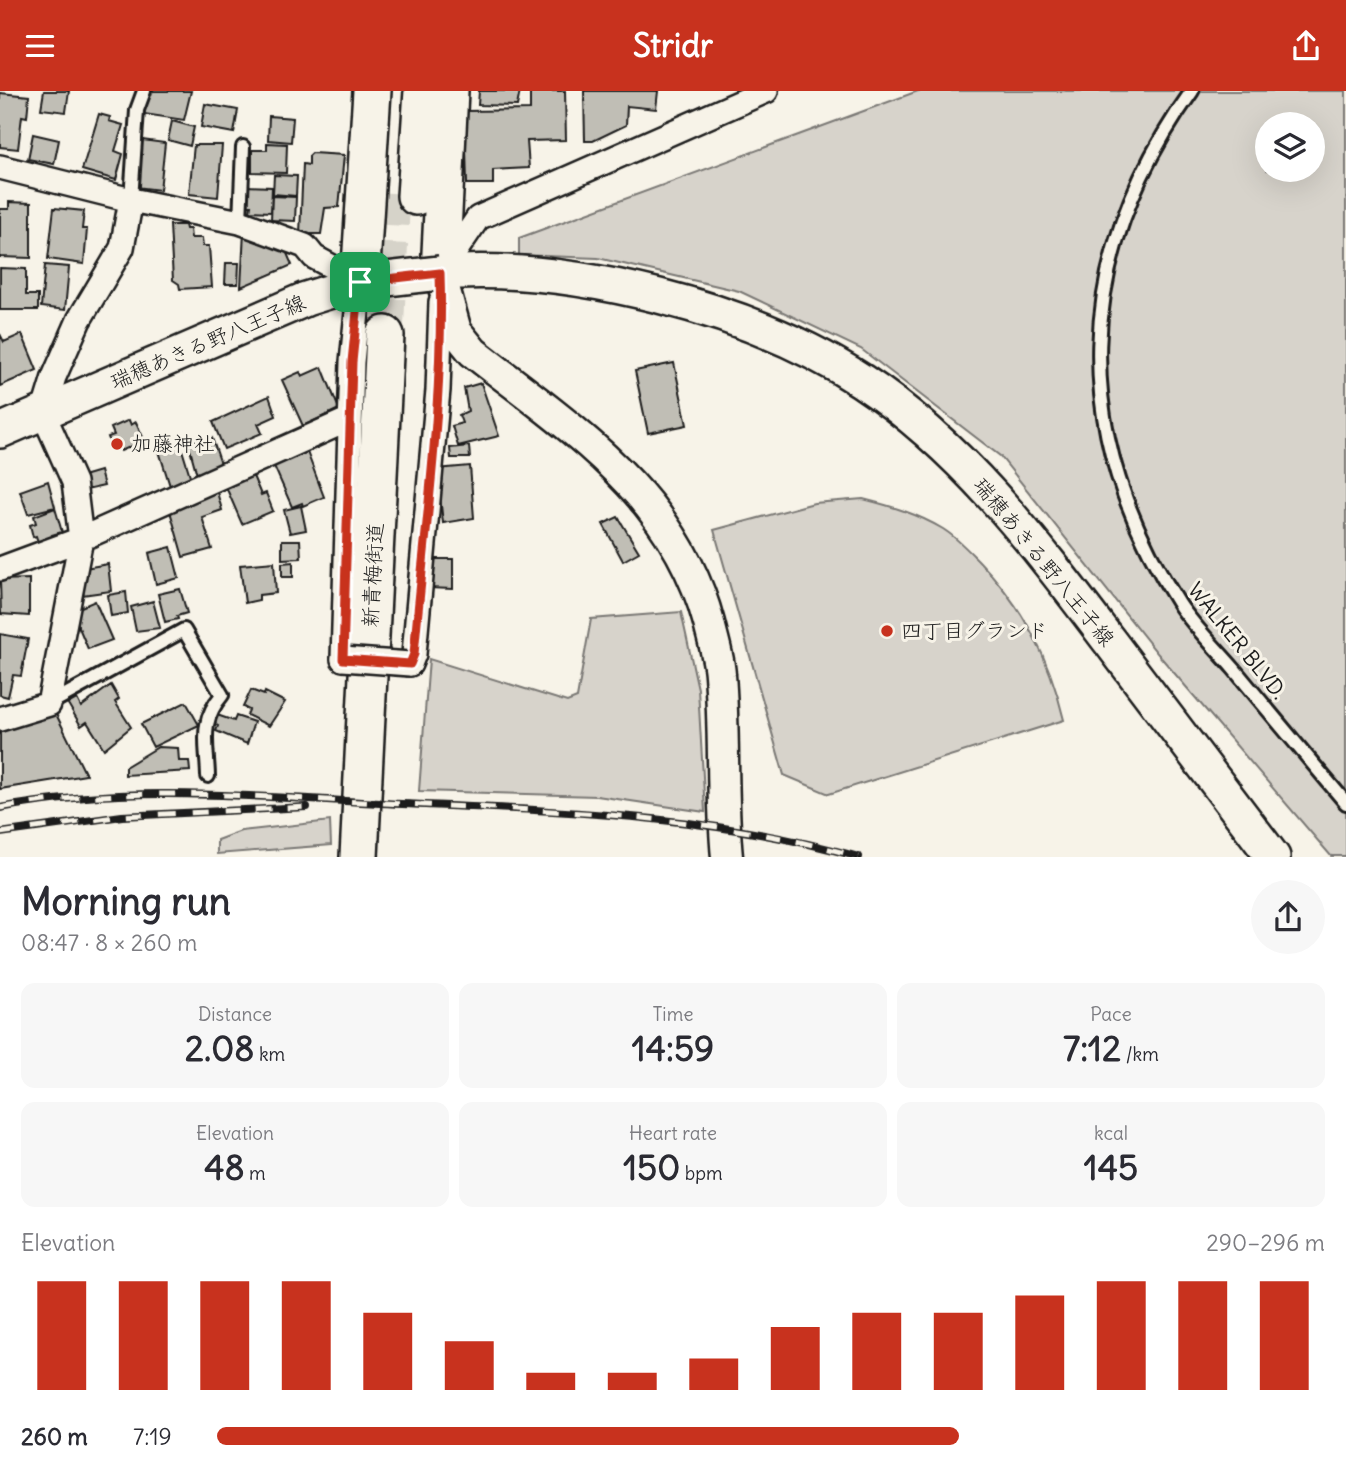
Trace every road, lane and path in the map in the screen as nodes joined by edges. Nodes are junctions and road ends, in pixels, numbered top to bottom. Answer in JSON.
{"nodes":[{"id":1,"x":144,"y":91,"type":"edge"},
{"id":2,"x":372,"y":91,"type":"edge"},
{"id":3,"x":398,"y":91,"type":"edge"},
{"id":4,"x":423,"y":91,"type":"edge"},
{"id":5,"x":449,"y":91,"type":"edge"},
{"id":6,"x":766,"y":91,"type":"edge"},
{"id":7,"x":1192,"y":91,"type":"edge"},
{"id":8,"x":243,"y":148,"type":"dead end"},
{"id":9,"x":0,"y":167,"type":"edge"},
{"id":10,"x":131,"y":200,"type":"junction"},
{"id":11,"x":240,"y":222,"type":"junction"},
{"id":12,"x":440,"y":273,"type":"junction"},
{"id":13,"x":360,"y":282,"type":"junction"},
{"id":14,"x":43,"y":412,"type":"junction"},
{"id":15,"x":350,"y":419,"type":"junction"},
{"id":16,"x":0,"y":431,"type":"edge"},
{"id":17,"x":81,"y":539,"type":"junction"},
{"id":18,"x":0,"y":569,"type":"edge"},
{"id":19,"x":49,"y":704,"type":"junction"},
{"id":20,"x":0,"y":719,"type":"edge"},
{"id":21,"x":208,"y":776,"type":"dead end"},
{"id":22,"x":1346,"y":803,"type":"edge"},
{"id":23,"x":359,"y":856,"type":"edge"},
{"id":24,"x":379,"y":856,"type":"edge"},
{"id":25,"x":727,"y":856,"type":"edge"},
{"id":26,"x":1273,"y":856,"type":"edge"}],
"edges":[{"from":1,"to":10,"type":"lane"},
{"from":2,"to":13,"type":"main road"},
{"from":3,"to":4,"type":"main road"},
{"from":5,"to":12,"type":"main road"},
{"from":6,"to":12,"type":"street"},
{"from":7,"to":22,"type":"lane","name":"WALKER BLVD."},
{"from":8,"to":11,"type":"lane"},
{"from":9,"to":10,"type":"street"},
{"from":10,"to":11,"type":"street"},
{"from":10,"to":14,"type":"street"},
{"from":11,"to":13,"type":"street"},
{"from":12,"to":13,"type":"main road","name":"瑞穂あきる野八王子線","bridge":true},
{"from":12,"to":15,"type":"street","bridge":true},
{"from":12,"to":25,"type":"street"},
{"from":12,"to":26,"type":"main road","name":"瑞穂あきる野八王子線"},
{"from":13,"to":14,"type":"main road","name":"瑞穂あきる野八王子線"},
{"from":13,"to":15,"type":"street"},
{"from":14,"to":16,"type":"main road","name":"瑞穂あきる野八王子線"},
{"from":14,"to":17,"type":"street"},
{"from":15,"to":17,"type":"street"},
{"from":17,"to":18,"type":"street"},
{"from":17,"to":19,"type":"street"},
{"from":19,"to":20,"type":"street"},
{"from":19,"to":21,"type":"lane"},
{"from":23,"to":24,"type":"main road","name":"新青梅街道"}]}
